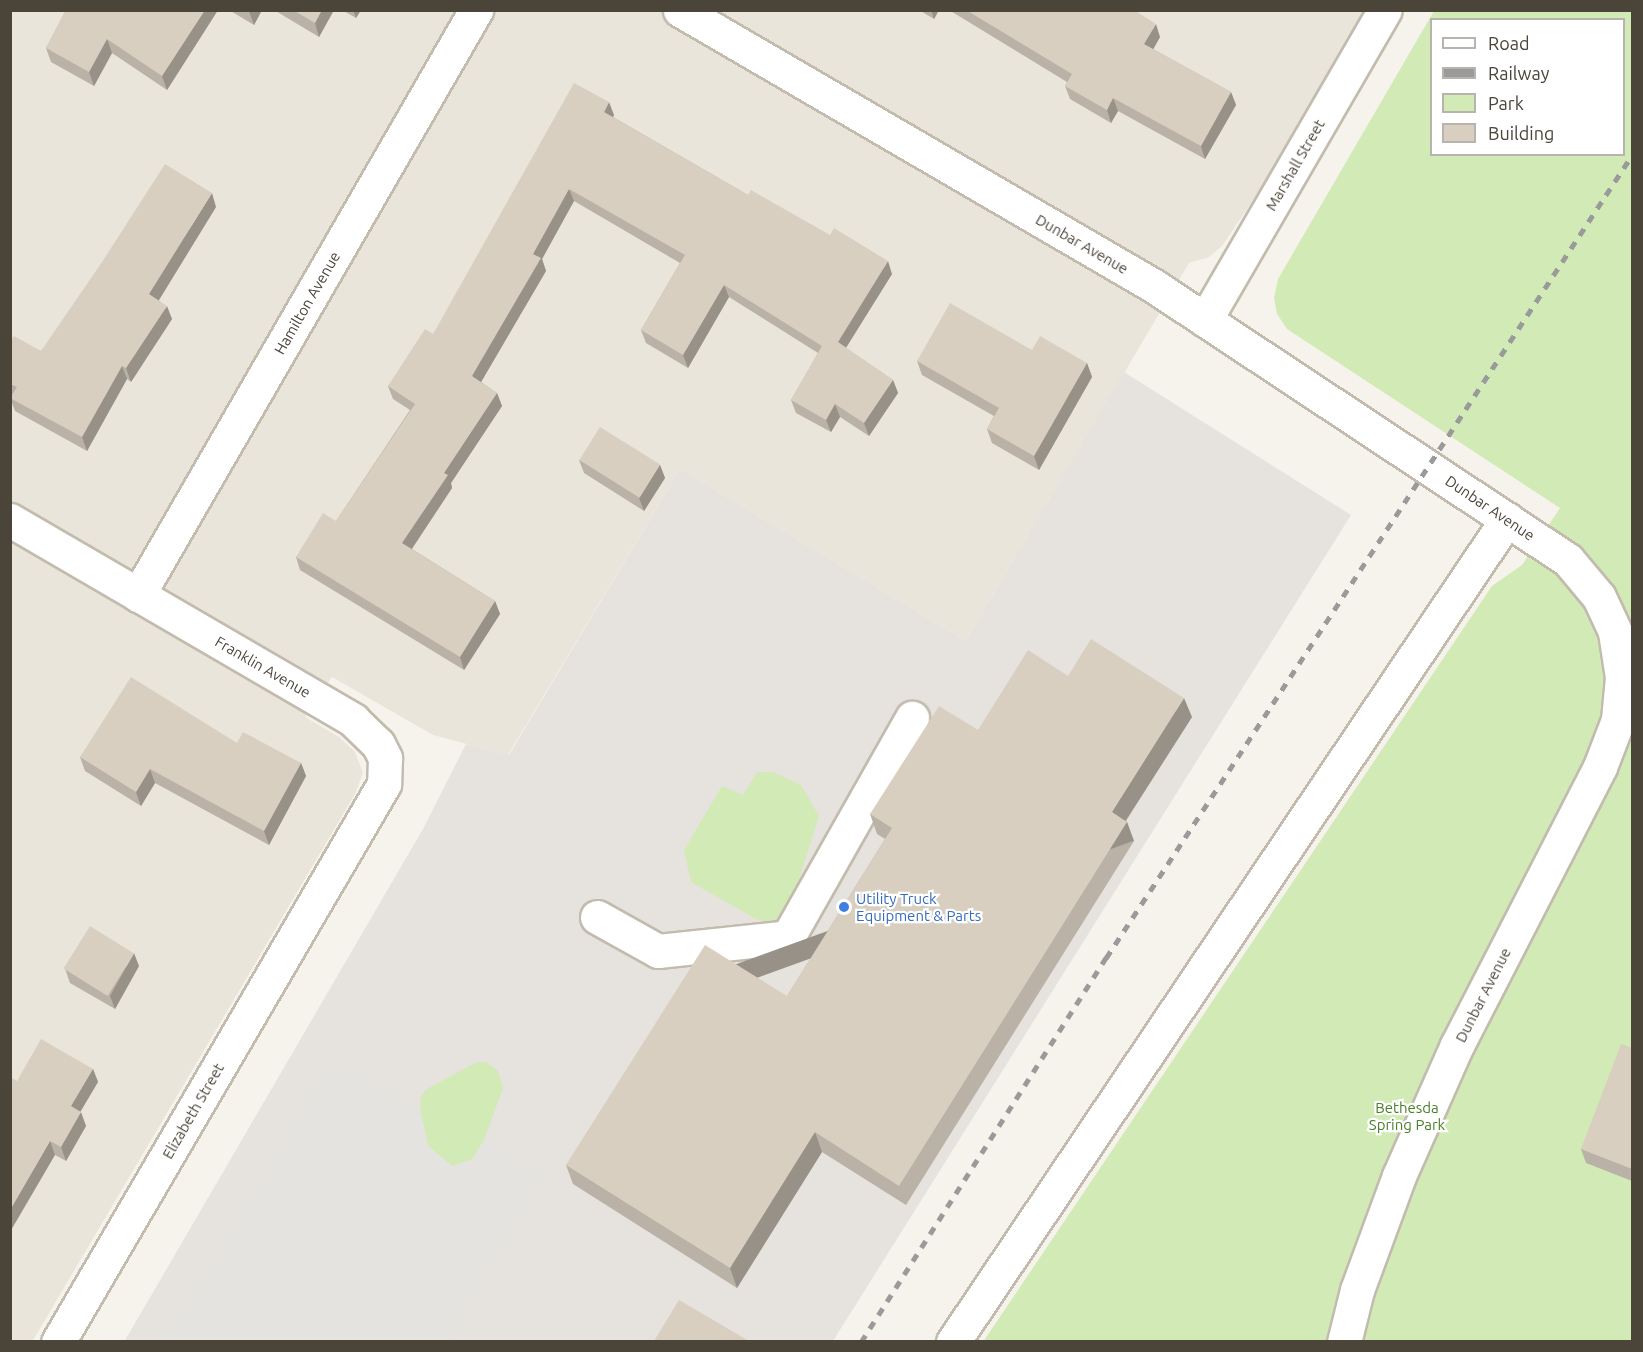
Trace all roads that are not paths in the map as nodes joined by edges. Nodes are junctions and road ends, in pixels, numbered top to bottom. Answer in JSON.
{"nodes":[{"id":1,"x":476,"y":10,"type":"edge"},
{"id":2,"x":680,"y":10,"type":"edge"},
{"id":3,"x":1385,"y":10,"type":"edge"},
{"id":4,"x":1205,"y":320,"type":"junction"},
{"id":5,"x":1507,"y":519,"type":"junction"},
{"id":6,"x":10,"y":520,"type":"edge"},
{"id":7,"x":138,"y":595,"type":"junction"},
{"id":8,"x":912,"y":718,"type":"dead end"},
{"id":9,"x":328,"y":880,"type":"joint"},
{"id":10,"x":597,"y":917,"type":"dead end"},
{"id":11,"x":58,"y":1341,"type":"edge"},
{"id":12,"x":953,"y":1341,"type":"edge"},
{"id":13,"x":1344,"y":1341,"type":"edge"}],
"edges":[{"from":1,"to":7,"type":"street","name":"Hamilton Avenue"},
{"from":2,"to":4,"type":"street","name":"Dunbar Avenue"},
{"from":3,"to":4,"type":"street","name":"Marshall Street"},
{"from":4,"to":5,"type":"street","name":"Dunbar Avenue"},
{"from":5,"to":12,"type":"street"},
{"from":5,"to":13,"type":"street","name":"Dunbar Avenue"},
{"from":6,"to":7,"type":"street","name":"Franklin Avenue"},
{"from":7,"to":9,"type":"street","name":"Franklin Avenue"},
{"from":8,"to":10,"type":"street"},
{"from":9,"to":11,"type":"street","name":"Elizabeth Street"}]}
